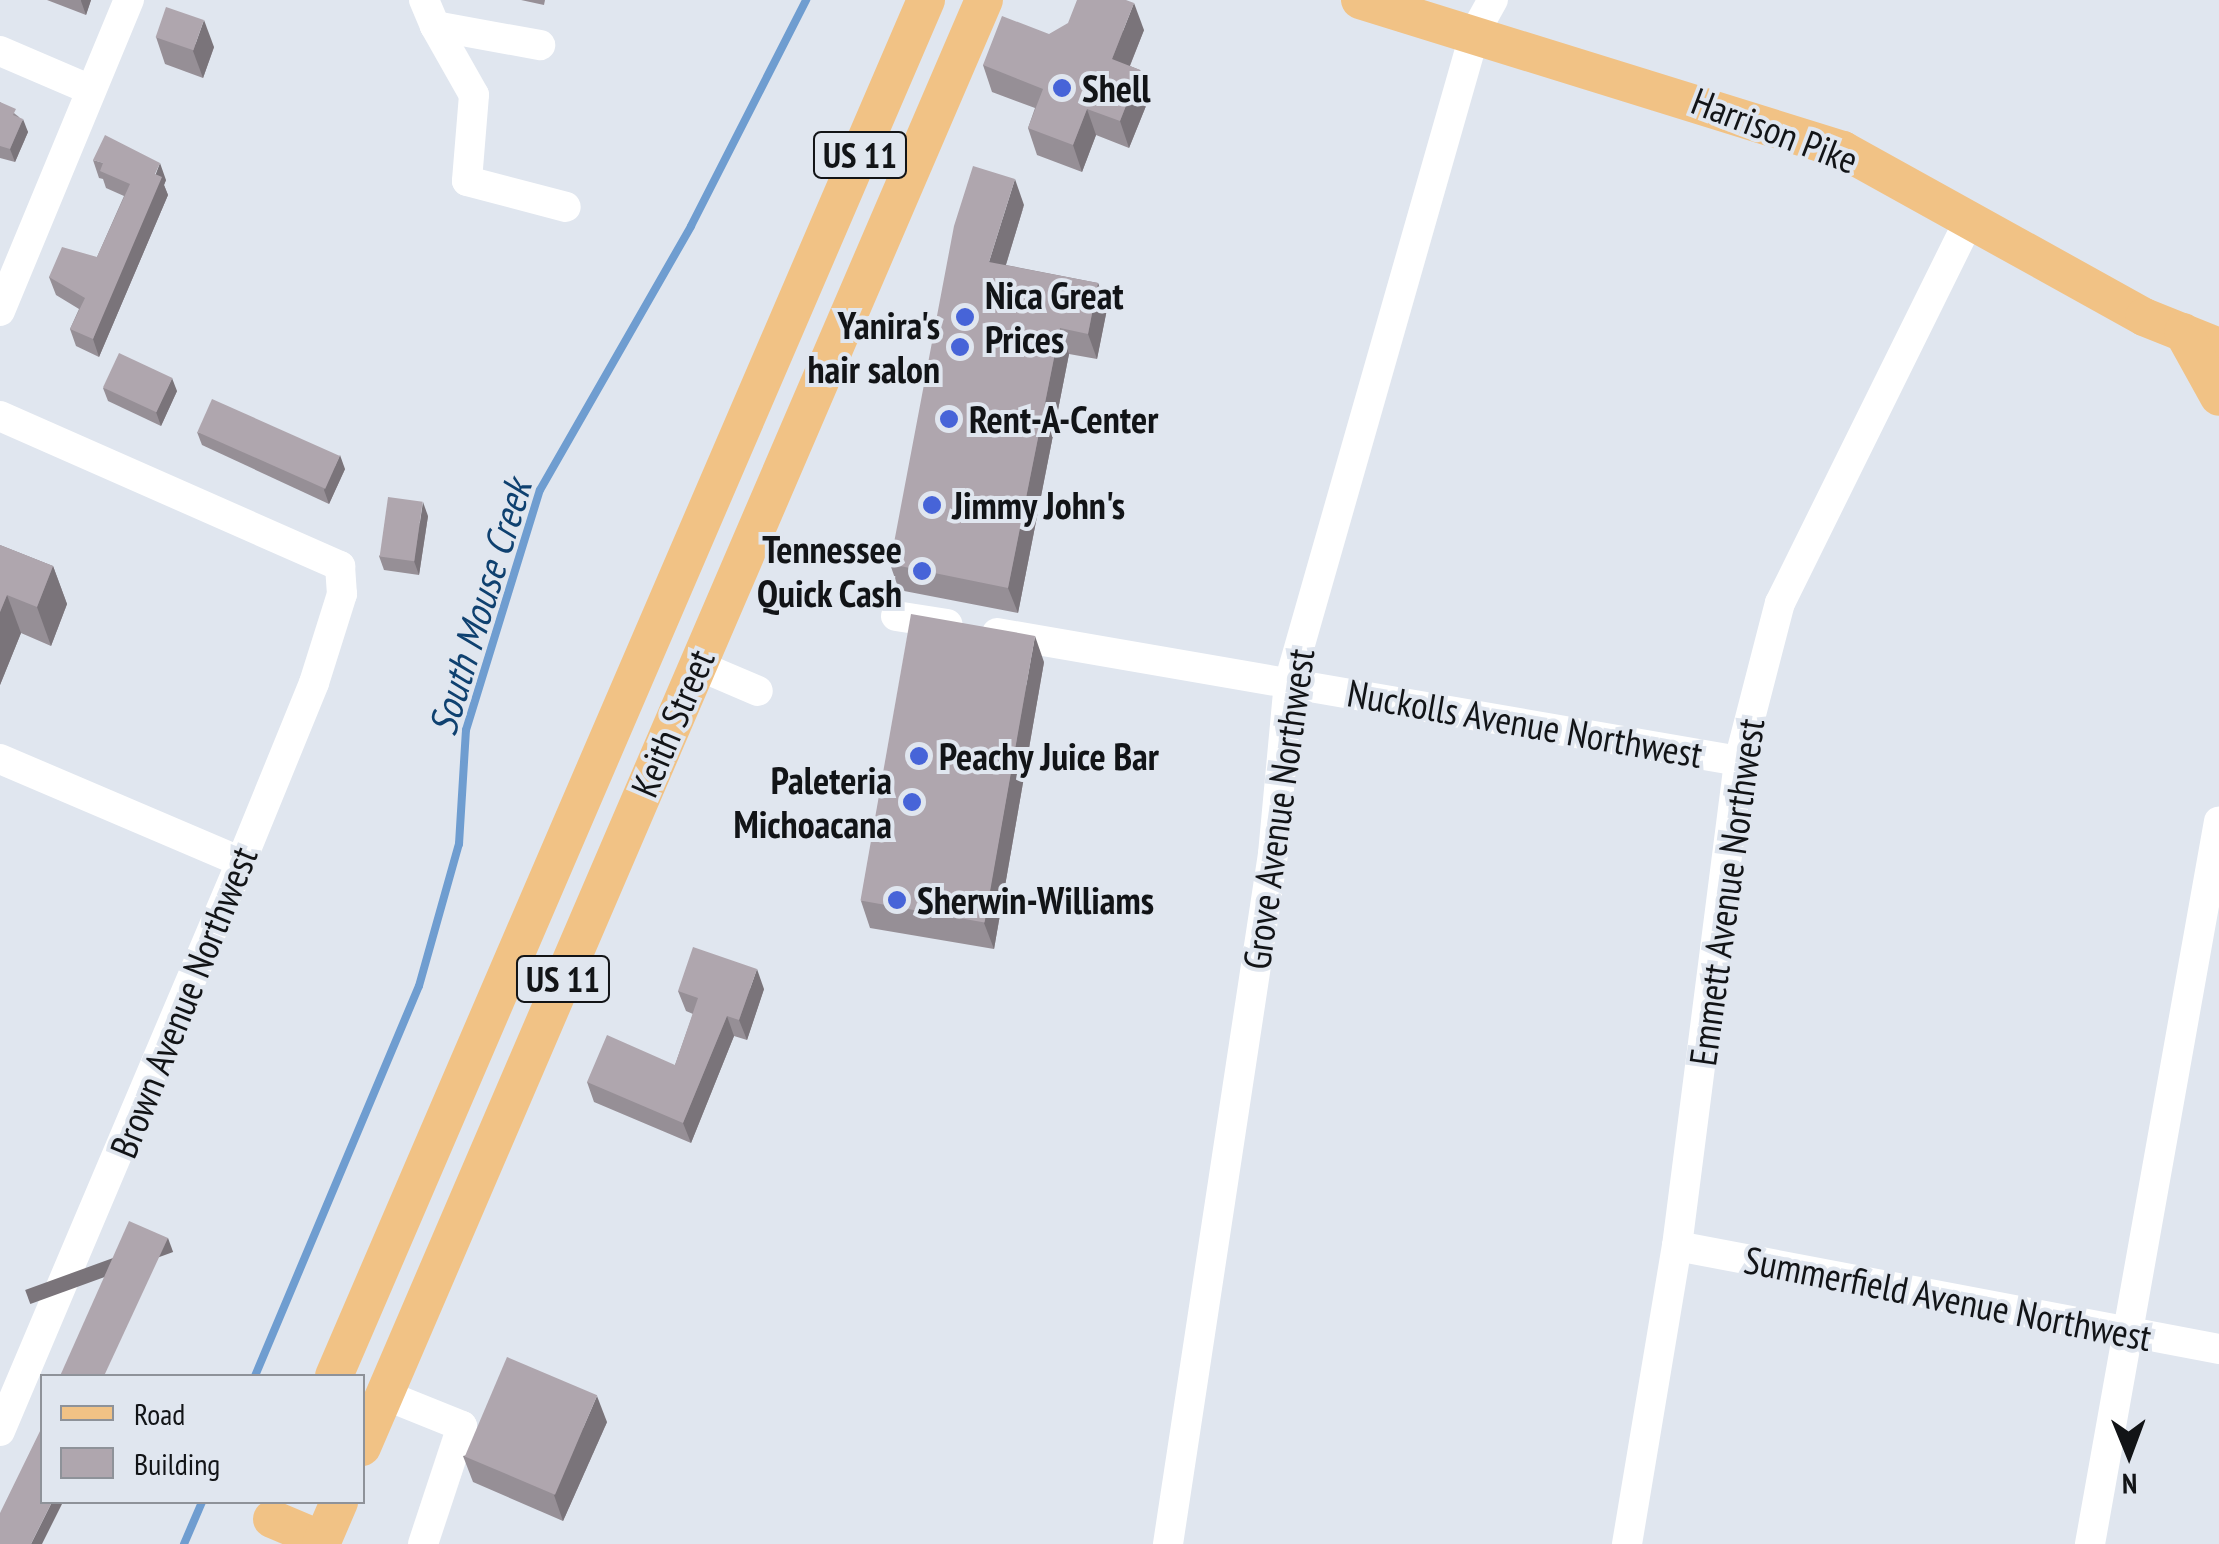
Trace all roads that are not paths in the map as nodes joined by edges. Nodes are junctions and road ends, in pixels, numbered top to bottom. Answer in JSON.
{"nodes":[{"id":1,"x":129,"y":0,"type":"edge"},
{"id":2,"x":984,"y":0,"type":"edge"},
{"id":3,"x":1360,"y":0,"type":"edge"},
{"id":4,"x":919,"y":8,"type":"edge"},
{"id":5,"x":430,"y":13,"type":"edge"},
{"id":6,"x":1484,"y":16,"type":"edge"},
{"id":7,"x":540,"y":45,"type":"dead end"},
{"id":8,"x":0,"y":51,"type":"edge"},
{"id":9,"x":92,"y":90,"type":"junction"},
{"id":10,"x":566,"y":207,"type":"dead end"},
{"id":11,"x":1968,"y":222,"type":"junction"},
{"id":12,"x":0,"y":311,"type":"edge"},
{"id":13,"x":2182,"y":332,"type":"junction"},
{"id":14,"x":2219,"y":347,"type":"edge"},
{"id":15,"x":2219,"y":397,"type":"edge"},
{"id":16,"x":0,"y":416,"type":"edge"},
{"id":17,"x":896,"y":616,"type":"dead end"},
{"id":18,"x":651,"y":646,"type":"junction"},
{"id":19,"x":697,"y":665,"type":"junction"},
{"id":20,"x":1289,"y":683,"type":"junction"},
{"id":21,"x":758,"y":691,"type":"dead end"},
{"id":22,"x":0,"y":759,"type":"edge"},
{"id":23,"x":1740,"y":760,"type":"junction"},
{"id":24,"x":2219,"y":821,"type":"edge"},
{"id":25,"x":2216,"y":853,"type":"edge"},
{"id":26,"x":241,"y":862,"type":"junction"},
{"id":27,"x":1677,"y":1246,"type":"junction"},
{"id":28,"x":2128,"y":1332,"type":"junction"},
{"id":29,"x":2219,"y":1349,"type":"edge"},
{"id":30,"x":335,"y":1374,"type":"edge"},
{"id":31,"x":385,"y":1395,"type":"junction"},
{"id":32,"x":0,"y":1431,"type":"edge"},
{"id":33,"x":365,"y":1440,"type":"edge"},
{"id":34,"x":338,"y":1504,"type":"edge"},
{"id":35,"x":271,"y":1522,"type":"edge"},
{"id":36,"x":325,"y":1543,"type":"edge"},
{"id":37,"x":423,"y":1544,"type":"edge"},
{"id":38,"x":1168,"y":1544,"type":"edge"},
{"id":39,"x":1627,"y":1544,"type":"edge"},
{"id":40,"x":2090,"y":1544,"type":"edge"}],
"edges":[{"from":1,"to":9,"type":"street"},
{"from":2,"to":19,"type":"main road","name":"Keith Street","number":"US 11"},
{"from":3,"to":6,"type":"main road","name":"Harrison Pike"},
{"from":4,"to":18,"type":"main road","name":"Keith Street","number":"US 11"},
{"from":5,"to":7,"type":"street"},
{"from":5,"to":10,"type":"street"},
{"from":6,"to":11,"type":"main road","name":"Harrison Pike"},
{"from":6,"to":20,"type":"street","name":"Grove Avenue Northwest"},
{"from":8,"to":9,"type":"street"},
{"from":9,"to":12,"type":"street"},
{"from":11,"to":13,"type":"main road","name":"Harrison Pike"},
{"from":11,"to":23,"type":"street","name":"Emmett Avenue Northwest"},
{"from":13,"to":14,"type":"main road","name":"Harrison Pike"},
{"from":13,"to":15,"type":"main road"},
{"from":16,"to":26,"type":"street","name":"Brown Avenue Northwest"},
{"from":17,"to":20,"type":"street","name":"Nuckolls Avenue Northwest"},
{"from":18,"to":19,"type":"main road"},
{"from":18,"to":30,"type":"main road","name":"Keith Street","number":"US 11"},
{"from":19,"to":21,"type":"street"},
{"from":19,"to":31,"type":"main road","name":"Keith Street","number":"US 11"},
{"from":20,"to":23,"type":"street","name":"Nuckolls Avenue Northwest"},
{"from":20,"to":38,"type":"street","name":"Grove Avenue Northwest"},
{"from":22,"to":26,"type":"street"},
{"from":23,"to":27,"type":"street","name":"Emmett Avenue Northwest"},
{"from":24,"to":25,"type":"street"},
{"from":25,"to":28,"type":"street"},
{"from":26,"to":32,"type":"street","name":"Brown Avenue Northwest"},
{"from":27,"to":28,"type":"street","name":"Summerfield Avenue Northwest"},
{"from":27,"to":39,"type":"street","name":"Emmett Avenue Northwest"},
{"from":28,"to":29,"type":"street","name":"Summerfield Avenue Northwest"},
{"from":28,"to":40,"type":"street"},
{"from":31,"to":33,"type":"main road","name":"Keith Street","number":"US 11"},
{"from":31,"to":37,"type":"street"},
{"from":34,"to":36,"type":"main road"},
{"from":35,"to":36,"type":"main road"}]}
